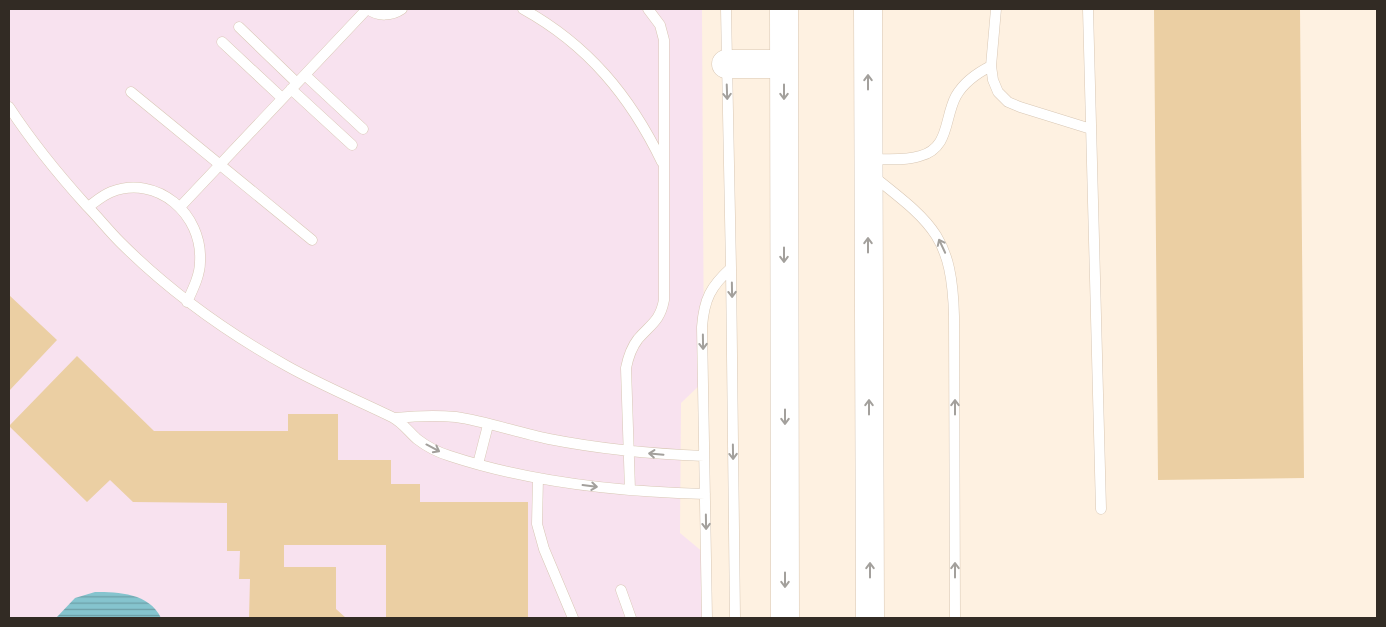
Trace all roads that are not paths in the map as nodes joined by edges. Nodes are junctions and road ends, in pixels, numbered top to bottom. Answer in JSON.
{"nodes":[{"id":1,"x":367,"y":9,"type":"edge"},
{"id":2,"x":402,"y":9,"type":"edge"},
{"id":3,"x":523,"y":9,"type":"edge"},
{"id":4,"x":648,"y":9,"type":"edge"},
{"id":5,"x":726,"y":9,"type":"edge"},
{"id":6,"x":784,"y":9,"type":"edge"},
{"id":7,"x":868,"y":9,"type":"edge"},
{"id":8,"x":996,"y":9,"type":"edge"},
{"id":9,"x":1088,"y":9,"type":"edge"},
{"id":10,"x":239,"y":27,"type":"dead end"},
{"id":11,"x":222,"y":42,"type":"dead end"},
{"id":12,"x":726,"y":64,"type":"junction"},
{"id":13,"x":784,"y":64,"type":"junction"},
{"id":14,"x":991,"y":66,"type":"junction"},
{"id":15,"x":298,"y":82,"type":"junction"},
{"id":16,"x":131,"y":92,"type":"dead end"},
{"id":17,"x":282,"y":98,"type":"junction"},
{"id":18,"x":9,"y":107,"type":"edge"},
{"id":19,"x":363,"y":129,"type":"dead end"},
{"id":20,"x":1092,"y":129,"type":"junction"},
{"id":21,"x":352,"y":145,"type":"dead end"},
{"id":22,"x":220,"y":164,"type":"junction"},
{"id":23,"x":664,"y":165,"type":"junction"},
{"id":24,"x":867,"y":166,"type":"junction"},
{"id":25,"x":88,"y":207,"type":"junction"},
{"id":26,"x":180,"y":207,"type":"junction"},
{"id":27,"x":312,"y":240,"type":"dead end"},
{"id":28,"x":731,"y":268,"type":"junction"},
{"id":29,"x":187,"y":302,"type":"junction"},
{"id":30,"x":395,"y":418,"type":"junction"},
{"id":31,"x":488,"y":425,"type":"junction"},
{"id":32,"x":628,"y":452,"type":"junction"},
{"id":33,"x":704,"y":456,"type":"junction"},
{"id":34,"x":478,"y":464,"type":"junction"},
{"id":35,"x":538,"y":478,"type":"junction"},
{"id":36,"x":630,"y":490,"type":"junction"},
{"id":37,"x":705,"y":494,"type":"junction"},
{"id":38,"x":1101,"y":509,"type":"dead end"},
{"id":39,"x":621,"y":590,"type":"dead end"},
{"id":40,"x":573,"y":618,"type":"edge"},
{"id":41,"x":631,"y":618,"type":"edge"},
{"id":42,"x":708,"y":618,"type":"edge"},
{"id":43,"x":735,"y":618,"type":"edge"},
{"id":44,"x":786,"y":618,"type":"edge"},
{"id":45,"x":870,"y":618,"type":"edge"},
{"id":46,"x":955,"y":618,"type":"edge"}],
"edges":[{"from":1,"to":2,"type":"lane"},
{"from":1,"to":15,"type":"lane"},
{"from":3,"to":23,"type":"lane"},
{"from":4,"to":23,"type":"lane"},
{"from":5,"to":12,"type":"lane"},
{"from":6,"to":13,"type":"main road"},
{"from":24,"to":7,"type":"main road","one_way":true},
{"from":8,"to":14,"type":"lane"},
{"from":9,"to":20,"type":"lane"},
{"from":10,"to":15,"type":"lane"},
{"from":11,"to":17,"type":"lane"},
{"from":12,"to":13,"type":"main road"},
{"from":12,"to":28,"type":"lane","one_way":true},
{"from":13,"to":44,"type":"main road","one_way":true},
{"from":14,"to":20,"type":"lane"},
{"from":14,"to":24,"type":"lane"},
{"from":15,"to":17,"type":"lane"},
{"from":15,"to":19,"type":"lane"},
{"from":15,"to":21,"type":"lane"},
{"from":16,"to":22,"type":"lane"},
{"from":17,"to":22,"type":"lane"},
{"from":18,"to":25,"type":"lane"},
{"from":20,"to":38,"type":"lane"},
{"from":22,"to":26,"type":"lane"},
{"from":22,"to":27,"type":"lane"},
{"from":23,"to":32,"type":"lane"},
{"from":45,"to":24,"type":"main road","one_way":true},
{"from":46,"to":24,"type":"lane","one_way":true},
{"from":25,"to":26,"type":"lane"},
{"from":25,"to":29,"type":"lane"},
{"from":26,"to":29,"type":"lane"},
{"from":28,"to":33,"type":"lane","one_way":true},
{"from":28,"to":43,"type":"lane","one_way":true},
{"from":29,"to":30,"type":"lane"},
{"from":30,"to":31,"type":"lane"},
{"from":30,"to":34,"type":"lane","one_way":true},
{"from":31,"to":32,"type":"lane"},
{"from":31,"to":34,"type":"lane"},
{"from":33,"to":32,"type":"lane","one_way":true},
{"from":32,"to":36,"type":"lane"},
{"from":33,"to":37,"type":"lane"},
{"from":34,"to":35,"type":"lane"},
{"from":35,"to":36,"type":"lane","one_way":true},
{"from":35,"to":40,"type":"lane"},
{"from":36,"to":37,"type":"lane"},
{"from":37,"to":42,"type":"lane","one_way":true},
{"from":39,"to":41,"type":"lane"}]}
